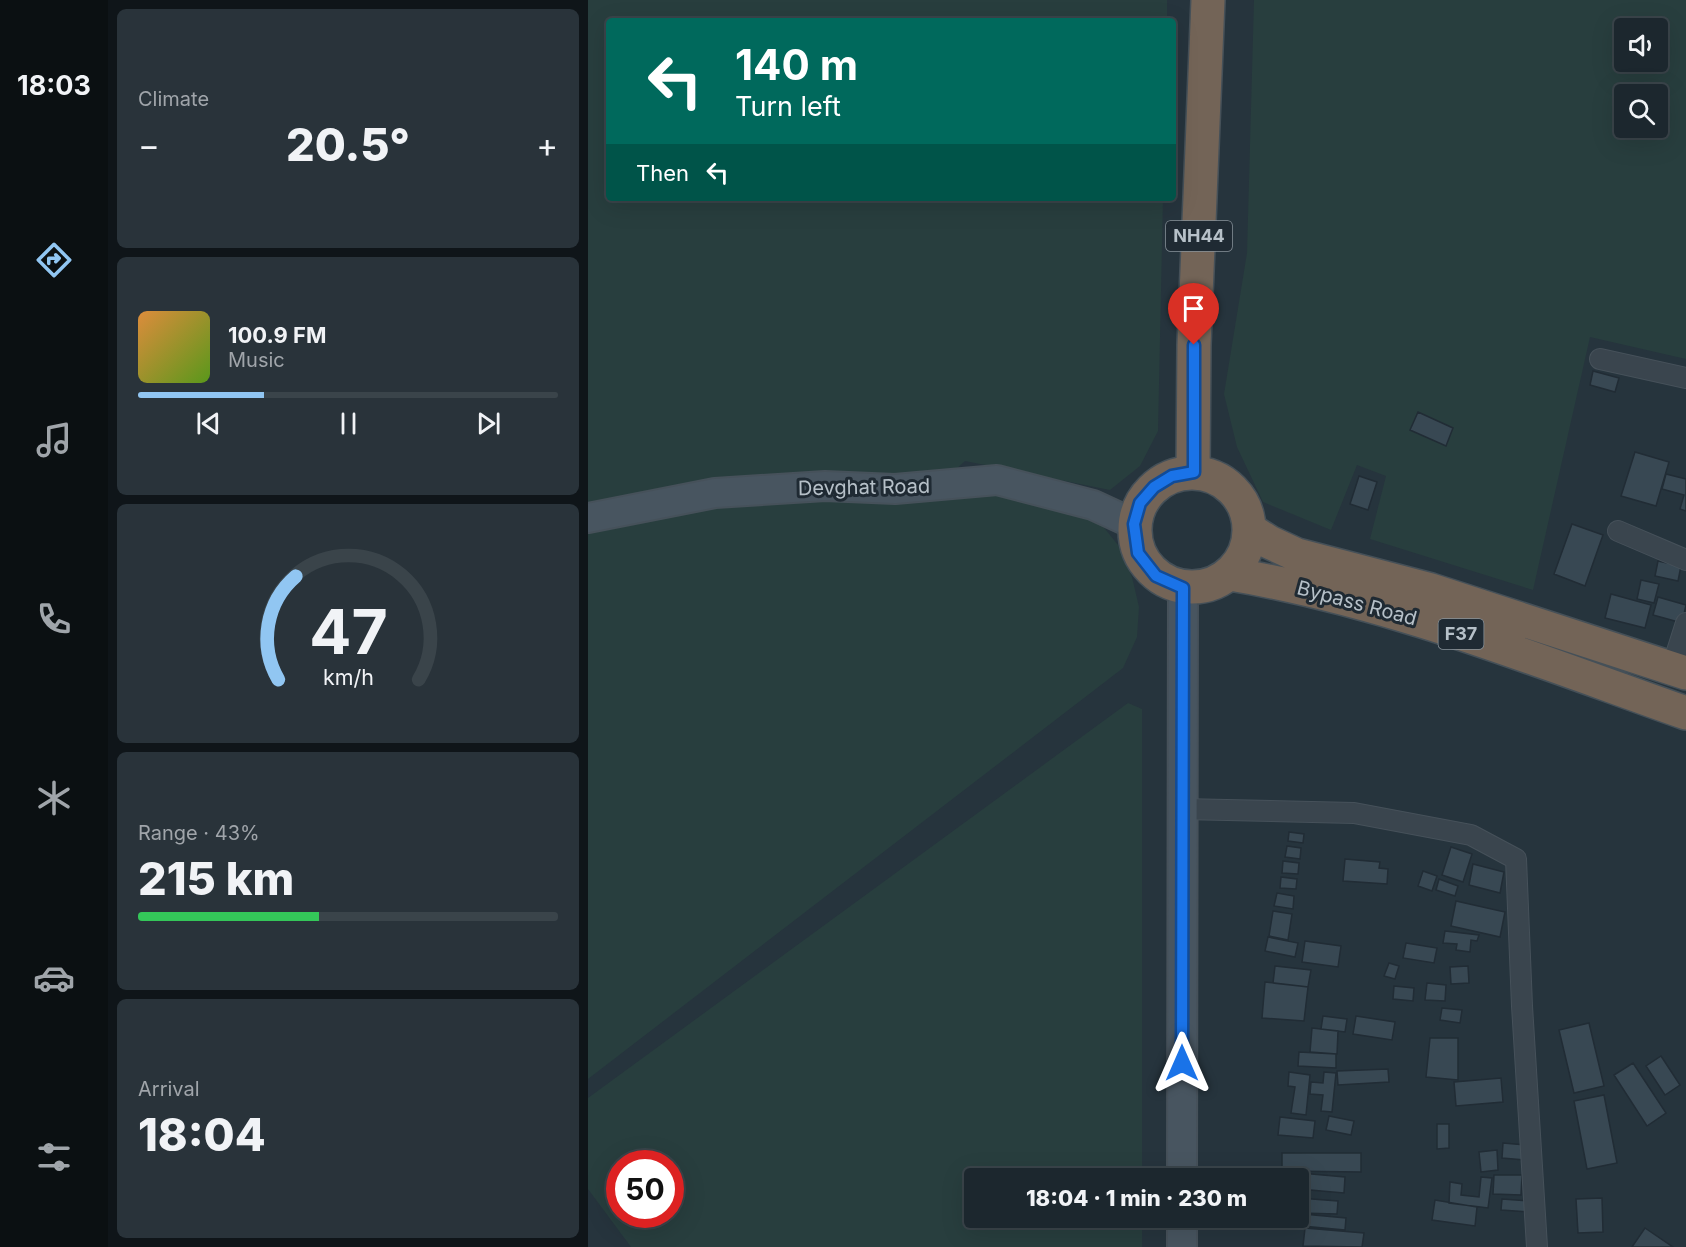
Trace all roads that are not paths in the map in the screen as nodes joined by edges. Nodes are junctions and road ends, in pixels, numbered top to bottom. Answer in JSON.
{"nodes":[{"id":1,"x":1208,"y":0,"type":"edge"},
{"id":2,"x":1600,"y":359,"type":"dead end"},
{"id":3,"x":1686,"y":378,"type":"edge"},
{"id":4,"x":1194,"y":472,"type":"junction"},
{"id":5,"x":588,"y":518,"type":"edge"},
{"id":6,"x":1134,"y":524,"type":"junction"},
{"id":7,"x":1250,"y":530,"type":"junction"},
{"id":8,"x":1618,"y":531,"type":"dead end"},
{"id":9,"x":1686,"y":560,"type":"edge"},
{"id":10,"x":1230,"y":574,"type":"junction"},
{"id":11,"x":1183,"y":588,"type":"junction"},
{"id":12,"x":1686,"y":623,"type":"edge"},
{"id":13,"x":1679,"y":670,"type":"edge"},
{"id":14,"x":1686,"y":713,"type":"edge"},
{"id":15,"x":1182,"y":809,"type":"junction"},
{"id":16,"x":1182,"y":1168,"type":"edge"},
{"id":17,"x":1182,"y":1228,"type":"edge"},
{"id":18,"x":1182,"y":1247,"type":"edge"},
{"id":19,"x":1537,"y":1247,"type":"edge"}],
"edges":[{"from":1,"to":4,"type":"highway","number":"NH44"},
{"from":2,"to":3,"type":"street"},
{"from":4,"to":6,"type":"highway"},
{"from":4,"to":7,"type":"highway"},
{"from":5,"to":6,"type":"main road","name":"Devghat Road"},
{"from":6,"to":11,"type":"highway"},
{"from":7,"to":10,"type":"highway"},
{"from":7,"to":13,"type":"highway","name":"Bypass Road","number":"F37"},
{"from":8,"to":9,"type":"street"},
{"from":10,"to":11,"type":"highway"},
{"from":10,"to":14,"type":"highway","name":"Bypass Road","number":"F37"},
{"from":11,"to":15,"type":"main road"},
{"from":12,"to":13,"type":"street"},
{"from":15,"to":16,"type":"main road"},
{"from":15,"to":19,"type":"street"},
{"from":17,"to":18,"type":"main road"}]}
